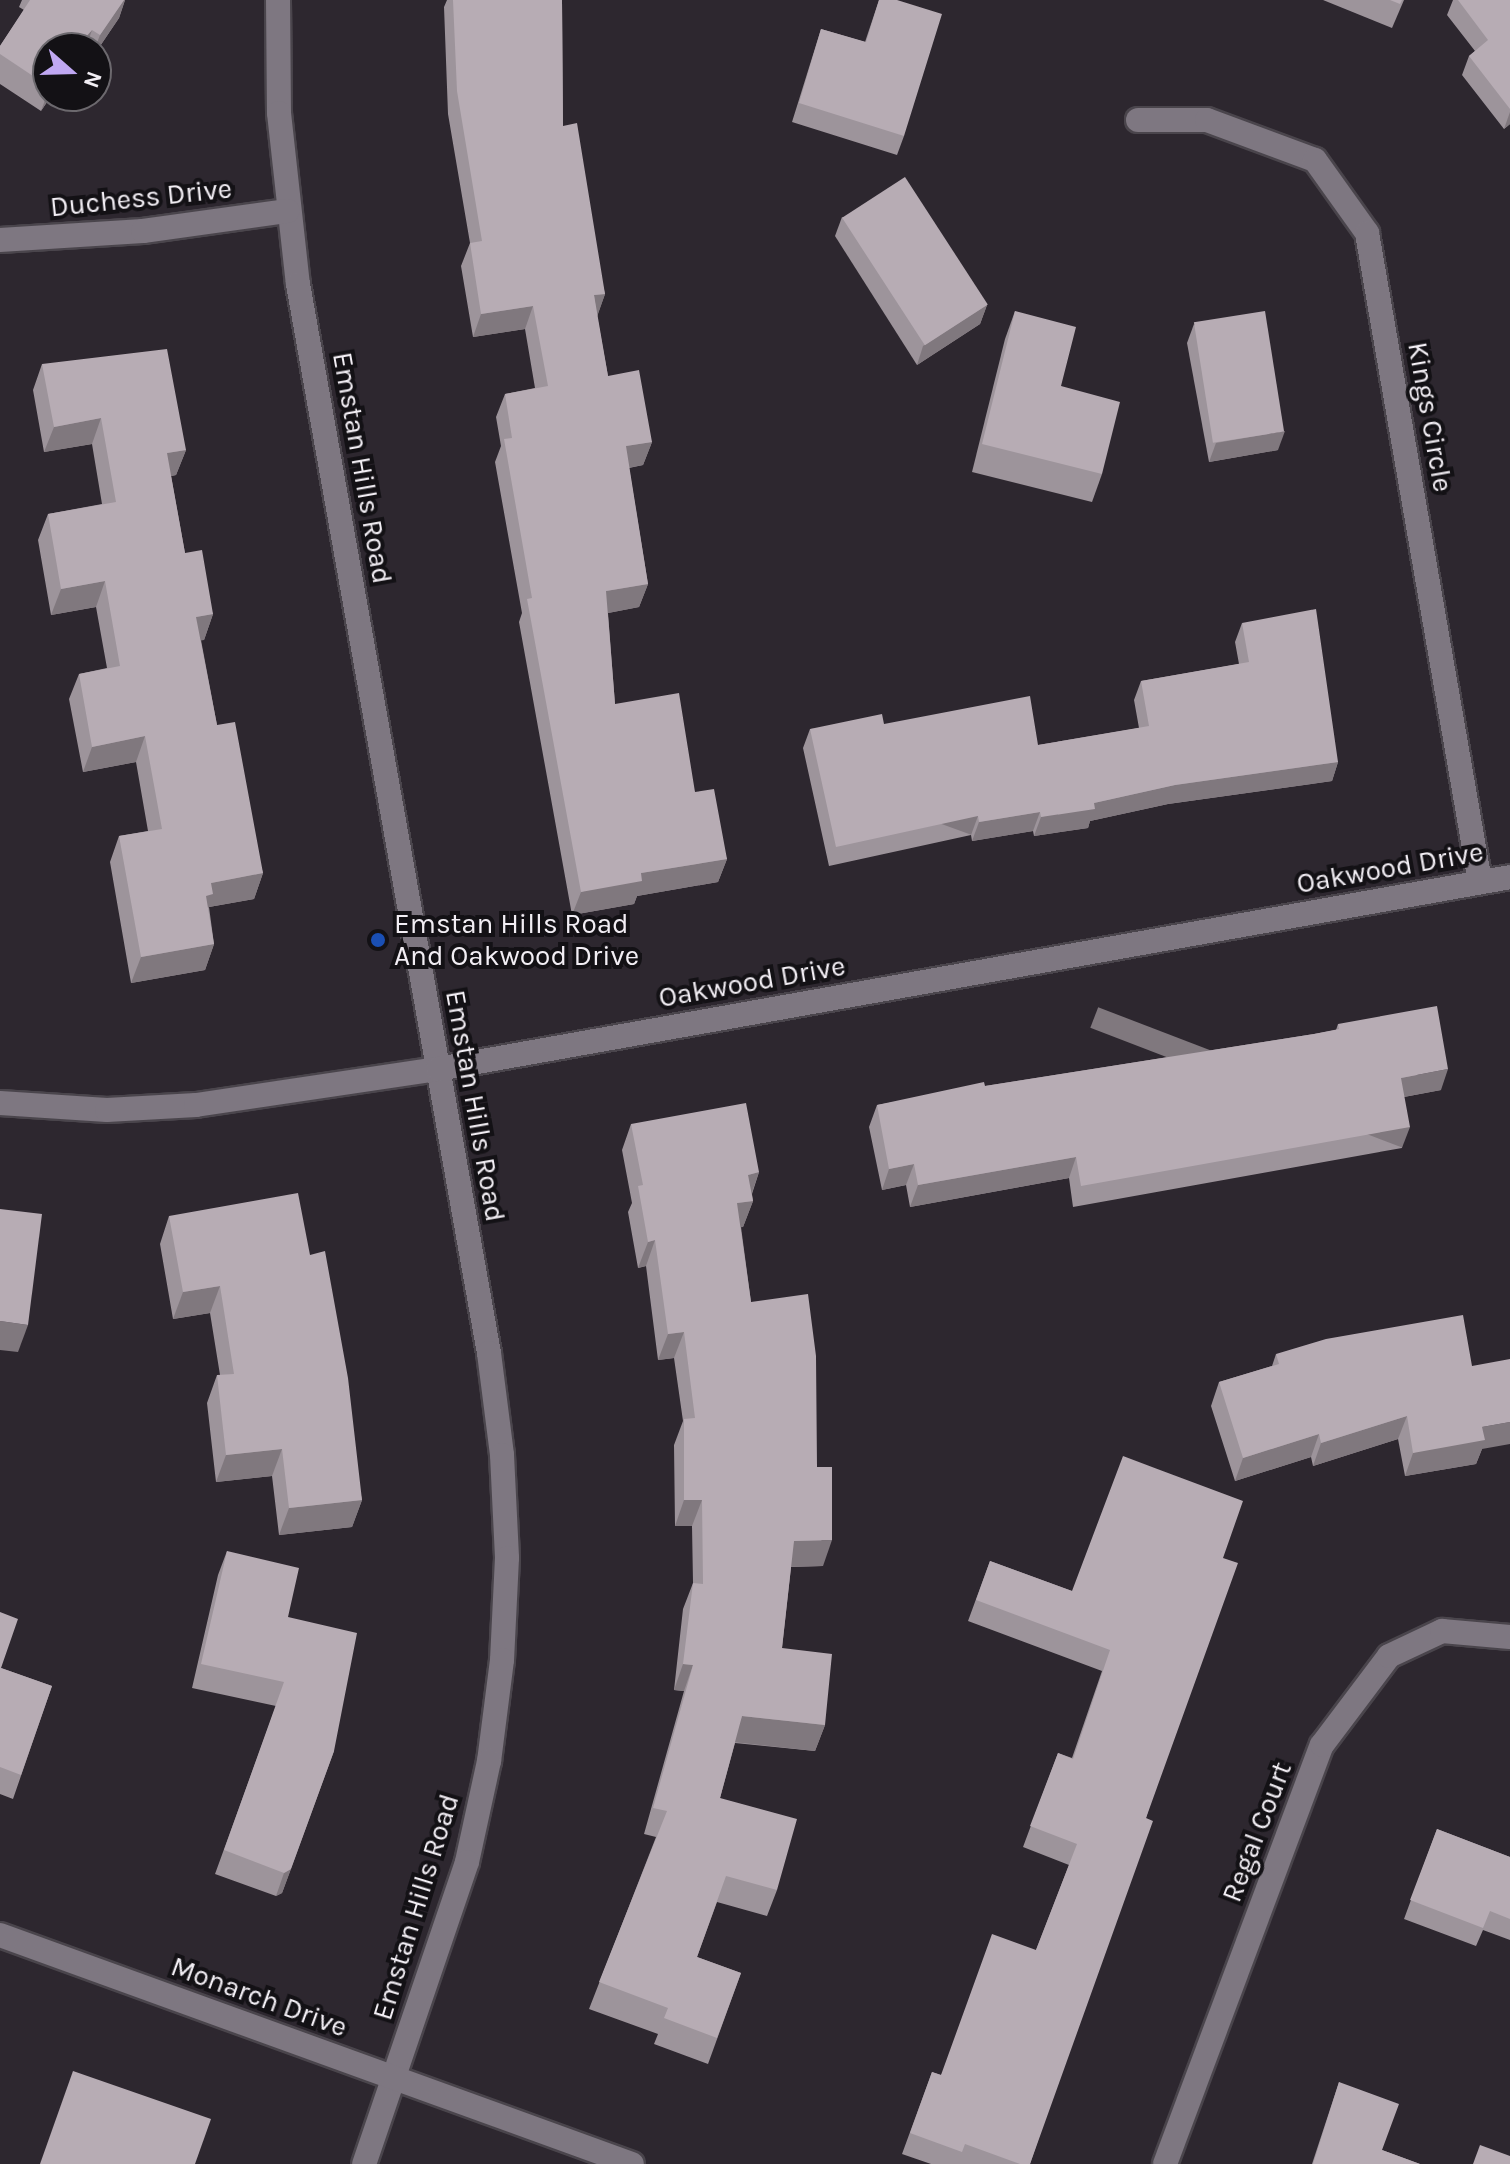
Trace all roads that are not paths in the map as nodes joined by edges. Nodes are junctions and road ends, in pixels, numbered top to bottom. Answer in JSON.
{"nodes":[{"id":1,"x":278,"y":0,"type":"edge"},
{"id":2,"x":1138,"y":120,"type":"dead end"},
{"id":3,"x":288,"y":211,"type":"junction"},
{"id":4,"x":0,"y":240,"type":"edge"},
{"id":5,"x":1510,"y":877,"type":"edge"},
{"id":6,"x":1480,"y":882,"type":"junction"},
{"id":7,"x":438,"y":1069,"type":"junction"},
{"id":8,"x":0,"y":1103,"type":"edge"},
{"id":9,"x":1510,"y":1637,"type":"edge"},
{"id":10,"x":0,"y":1935,"type":"edge"},
{"id":11,"x":394,"y":2078,"type":"junction"},
{"id":12,"x":364,"y":2164,"type":"edge"},
{"id":13,"x":632,"y":2164,"type":"edge"},
{"id":14,"x":1165,"y":2164,"type":"edge"}],
"edges":[{"from":1,"to":3,"type":"street","name":"Emstan Hills Road"},
{"from":2,"to":6,"type":"street","name":"Kings Circle"},
{"from":3,"to":4,"type":"street","name":"Duchess Drive"},
{"from":3,"to":7,"type":"street","name":"Emstan Hills Road"},
{"from":5,"to":6,"type":"street","name":"Oakwood Drive"},
{"from":6,"to":7,"type":"street","name":"Oakwood Drive"},
{"from":7,"to":8,"type":"street","name":"Oakwood Drive"},
{"from":7,"to":11,"type":"street","name":"Emstan Hills Road"},
{"from":9,"to":14,"type":"street","name":"Regal Court"},
{"from":10,"to":11,"type":"street","name":"Monarch Drive"},
{"from":11,"to":12,"type":"street","name":"Emstan Hills Road"},
{"from":11,"to":13,"type":"street","name":"Monarch Drive"}]}
